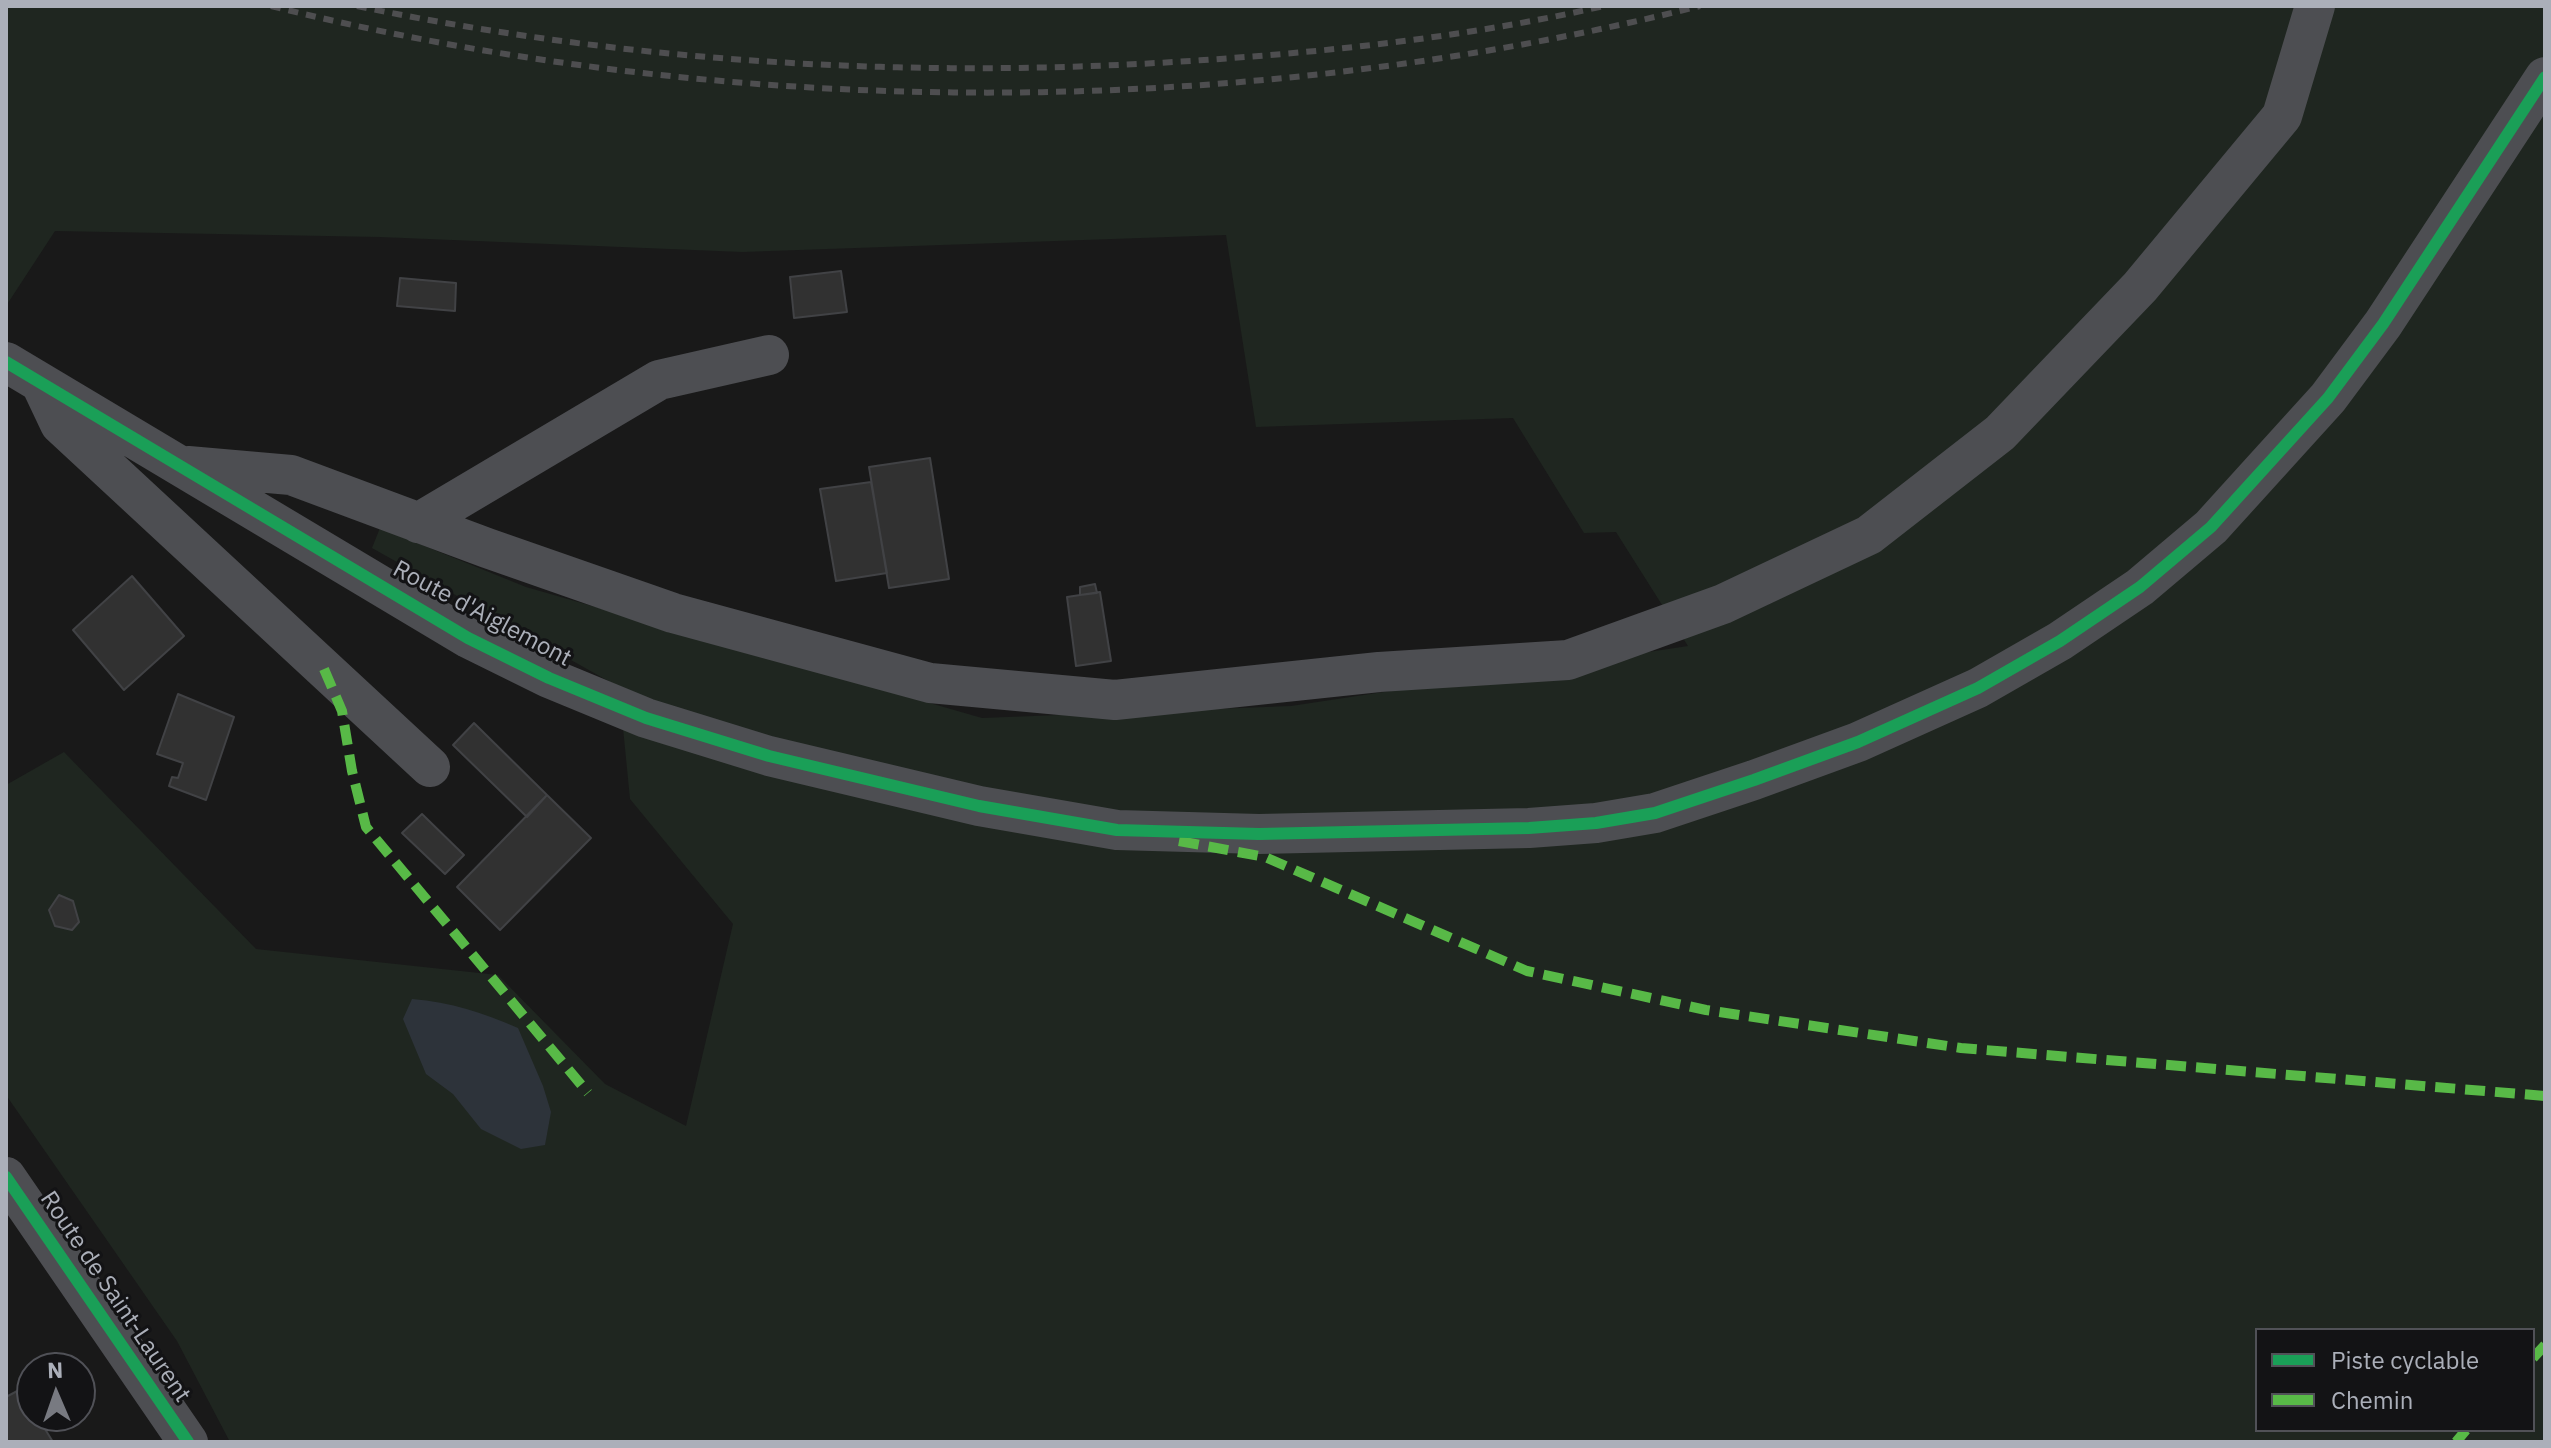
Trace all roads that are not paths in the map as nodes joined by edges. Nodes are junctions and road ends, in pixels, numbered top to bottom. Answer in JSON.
{"nodes":[{"id":1,"x":2315,"y":6,"type":"edge"},
{"id":2,"x":2545,"y":77,"type":"edge"},
{"id":3,"x":769,"y":355,"type":"dead end"},
{"id":4,"x":6,"y":362,"type":"edge"},
{"id":5,"x":41,"y":383,"type":"junction"},
{"id":6,"x":180,"y":466,"type":"junction"},
{"id":7,"x":418,"y":523,"type":"junction"},
{"id":8,"x":430,"y":767,"type":"dead end"},
{"id":9,"x":6,"y":1177,"type":"edge"},
{"id":10,"x":188,"y":1442,"type":"edge"}],
"edges":[{"from":1,"to":7,"type":"street"},
{"from":2,"to":6,"type":"street","name":"Route d'Aiglemont"},
{"from":3,"to":7,"type":"street"},
{"from":4,"to":5,"type":"street","name":"Route d'Aiglemont"},
{"from":5,"to":6,"type":"street","name":"Route d'Aiglemont"},
{"from":5,"to":8,"type":"street"},
{"from":6,"to":7,"type":"street"},
{"from":9,"to":10,"type":"street","name":"Route de Saint-Laurent"}]}
